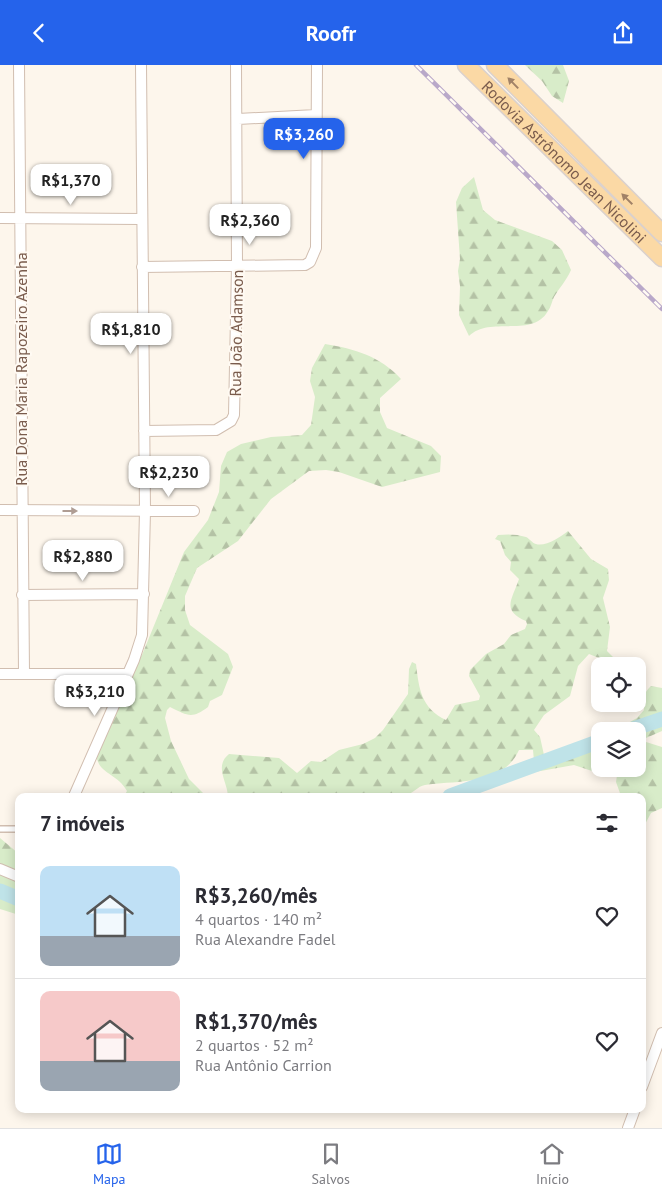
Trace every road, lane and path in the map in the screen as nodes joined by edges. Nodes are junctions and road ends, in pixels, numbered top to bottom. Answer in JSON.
{"nodes":[{"id":1,"x":19,"y":65,"type":"edge"},
{"id":2,"x":141,"y":65,"type":"edge"},
{"id":3,"x":236,"y":65,"type":"edge"},
{"id":4,"x":317,"y":65,"type":"edge"},
{"id":5,"x":466,"y":65,"type":"edge"},
{"id":6,"x":495,"y":65,"type":"edge"},
{"id":7,"x":316,"y":115,"type":"junction"},
{"id":8,"x":238,"y":119,"type":"junction"},
{"id":9,"x":0,"y":218,"type":"edge"},
{"id":10,"x":20,"y":218,"type":"junction"},
{"id":11,"x":141,"y":219,"type":"junction"},
{"id":12,"x":662,"y":233,"type":"edge"},
{"id":13,"x":662,"y":258,"type":"edge"},
{"id":14,"x":237,"y":266,"type":"junction"},
{"id":15,"x":142,"y":267,"type":"junction"},
{"id":16,"x":144,"y":431,"type":"junction"},
{"id":17,"x":0,"y":511,"type":"edge"},
{"id":18,"x":22,"y":511,"type":"junction"},
{"id":19,"x":145,"y":511,"type":"junction"},
{"id":20,"x":194,"y":511,"type":"dead end"},
{"id":21,"x":144,"y":594,"type":"junction"},
{"id":22,"x":22,"y":595,"type":"junction"},
{"id":23,"x":24,"y":673,"type":"junction"},
{"id":24,"x":0,"y":674,"type":"edge"},
{"id":25,"x":127,"y":675,"type":"junction"},
{"id":26,"x":75,"y":793,"type":"edge"},
{"id":27,"x":0,"y":829,"type":"edge"},
{"id":28,"x":15,"y":829,"type":"edge"},
{"id":29,"x":0,"y":869,"type":"edge"},
{"id":30,"x":15,"y":875,"type":"edge"},
{"id":31,"x":662,"y":1033,"type":"edge"},
{"id":32,"x":646,"y":1076,"type":"edge"},
{"id":33,"x":634,"y":1113,"type":"edge"},
{"id":34,"x":628,"y":1128,"type":"edge"}],
"edges":[{"from":1,"to":10,"type":"street","name":"Rua Dona Maria Rapozeiro Azenha"},
{"from":2,"to":11,"type":"street"},
{"from":3,"to":8,"type":"street","name":"Rua João Adamson"},
{"from":4,"to":7,"type":"street"},
{"from":5,"to":13,"type":"main road","name":"Rodovia Astrônomo Jean Nicolini"},
{"from":12,"to":6,"type":"main road","name":"Rodovia Astrônomo Jean Nicolini","one_way":true},
{"from":7,"to":8,"type":"street"},
{"from":7,"to":14,"type":"street"},
{"from":8,"to":14,"type":"street","name":"Rua João Adamson"},
{"from":9,"to":10,"type":"street"},
{"from":10,"to":11,"type":"street"},
{"from":10,"to":18,"type":"street","name":"Rua Dona Maria Rapozeiro Azenha"},
{"from":11,"to":15,"type":"street"},
{"from":14,"to":15,"type":"street"},
{"from":14,"to":16,"type":"street","name":"Rua João Adamson"},
{"from":15,"to":16,"type":"street"},
{"from":16,"to":19,"type":"street"},
{"from":17,"to":18,"type":"street"},
{"from":18,"to":19,"type":"street","one_way":true},
{"from":18,"to":22,"type":"street","name":"Rua Dona Maria Rapozeiro Azenha"},
{"from":19,"to":20,"type":"street"},
{"from":19,"to":21,"type":"street"},
{"from":21,"to":22,"type":"street"},
{"from":21,"to":25,"type":"street"},
{"from":22,"to":23,"type":"street","name":"Rua Dona Maria Rapozeiro Azenha"},
{"from":23,"to":24,"type":"street"},
{"from":23,"to":25,"type":"street"},
{"from":25,"to":26,"type":"street"},
{"from":27,"to":28,"type":"lane"},
{"from":29,"to":30,"type":"street"},
{"from":31,"to":32,"type":"street"},
{"from":33,"to":34,"type":"street"}]}
